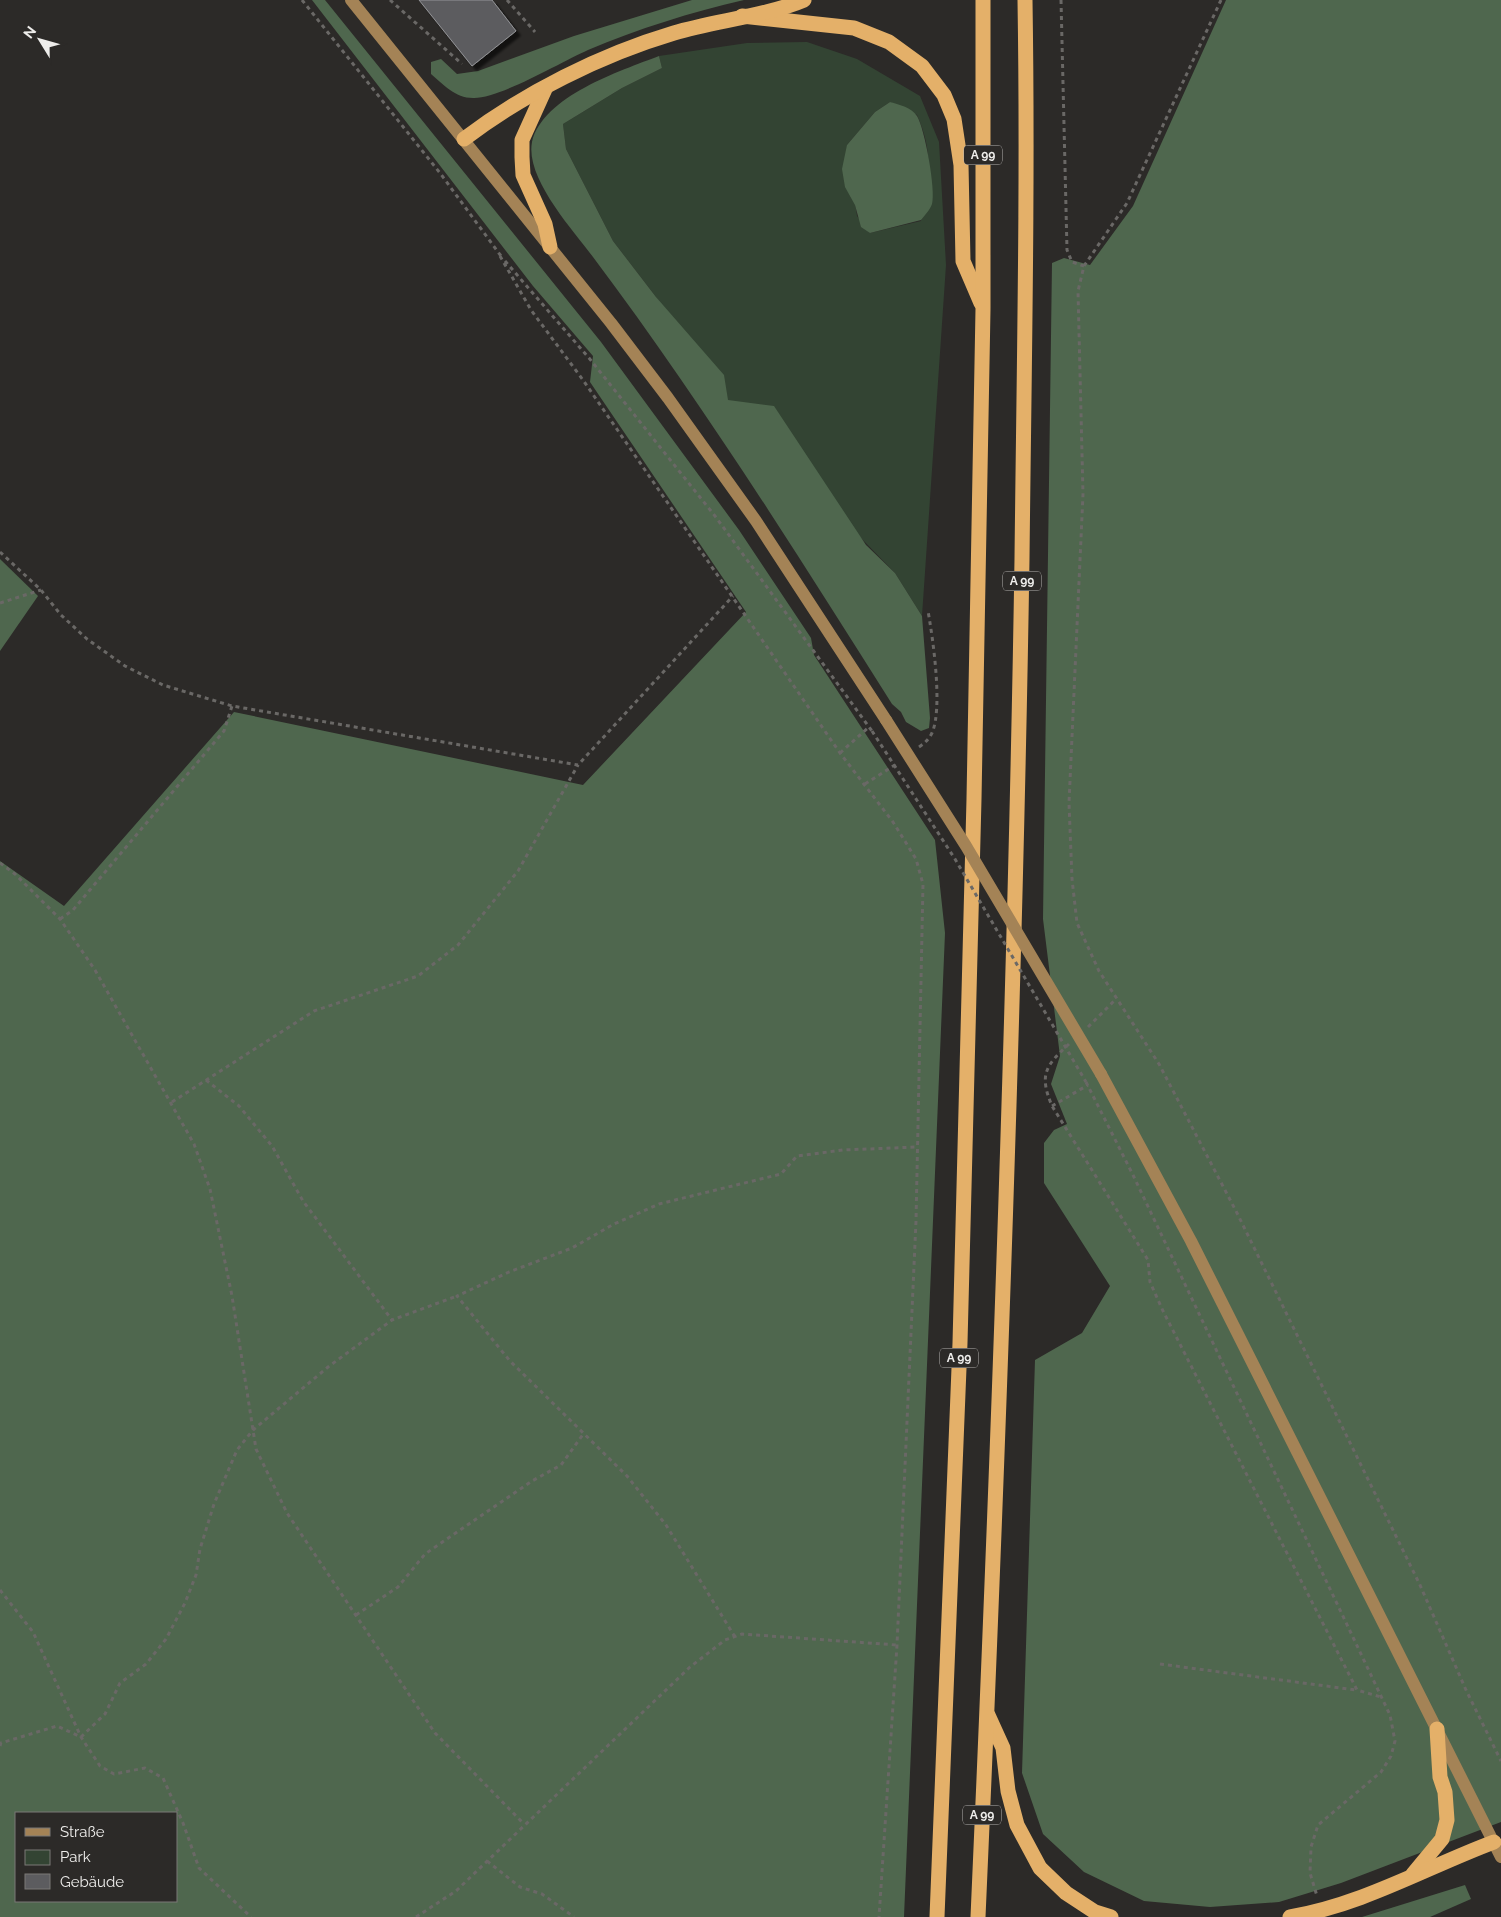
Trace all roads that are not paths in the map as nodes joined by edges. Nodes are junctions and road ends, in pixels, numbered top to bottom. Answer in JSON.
{"nodes":[{"id":1,"x":351,"y":0,"type":"edge"},
{"id":2,"x":804,"y":0,"type":"edge"},
{"id":3,"x":983,"y":0,"type":"edge"},
{"id":4,"x":1025,"y":0,"type":"edge"},
{"id":5,"x":742,"y":16,"type":"junction"},
{"id":6,"x":546,"y":87,"type":"junction"},
{"id":7,"x":464,"y":139,"type":"junction"},
{"id":8,"x":550,"y":247,"type":"junction"},
{"id":9,"x":983,"y":309,"type":"junction"},
{"id":10,"x":987,"y":1712,"type":"junction"},
{"id":11,"x":1437,"y":1729,"type":"junction"},
{"id":12,"x":1494,"y":1842,"type":"junction"},
{"id":13,"x":1501,"y":1857,"type":"edge"},
{"id":14,"x":1412,"y":1875,"type":"junction"},
{"id":15,"x":937,"y":1917,"type":"edge"},
{"id":16,"x":978,"y":1917,"type":"edge"},
{"id":17,"x":1111,"y":1917,"type":"edge"},
{"id":18,"x":1290,"y":1917,"type":"edge"}],
"edges":[{"from":1,"to":7,"type":"main road"},
{"from":2,"to":5,"type":"highway"},
{"from":3,"to":9,"type":"highway","number":"A 99"},
{"from":4,"to":10,"type":"highway","number":"A 99"},
{"from":5,"to":6,"type":"highway"},
{"from":5,"to":9,"type":"highway"},
{"from":6,"to":7,"type":"highway"},
{"from":6,"to":8,"type":"highway"},
{"from":7,"to":8,"type":"main road"},
{"from":8,"to":11,"type":"main road","bridge":true},
{"from":9,"to":15,"type":"highway","number":"A 99"},
{"from":10,"to":16,"type":"highway","number":"A 99"},
{"from":10,"to":17,"type":"highway"},
{"from":11,"to":12,"type":"main road"},
{"from":11,"to":14,"type":"highway"},
{"from":12,"to":13,"type":"main road"},
{"from":12,"to":14,"type":"highway"},
{"from":14,"to":18,"type":"highway"}]}
